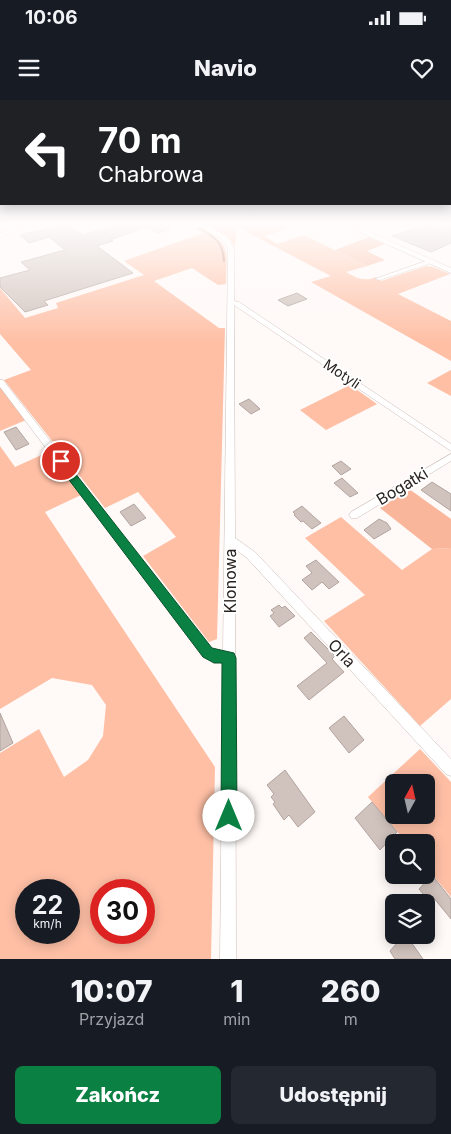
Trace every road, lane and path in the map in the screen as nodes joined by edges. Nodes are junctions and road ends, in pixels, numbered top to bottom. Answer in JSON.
{"nodes":[{"id":1,"x":231,"y":263,"type":"edge"},
{"id":2,"x":427,"y":263,"type":"edge"},
{"id":3,"x":433,"y":263,"type":"edge"},
{"id":4,"x":451,"y":271,"type":"edge"},
{"id":5,"x":378,"y":279,"type":"dead end"},
{"id":6,"x":232,"y":303,"type":"junction"},
{"id":7,"x":0,"y":382,"type":"edge"},
{"id":8,"x":451,"y":448,"type":"edge"},
{"id":9,"x":451,"y":457,"type":"edge"},
{"id":10,"x":354,"y":515,"type":"dead end"},
{"id":11,"x":230,"y":540,"type":"junction"},
{"id":12,"x":229,"y":658,"type":"junction"},
{"id":13,"x":451,"y":769,"type":"edge"},
{"id":14,"x":228,"y":959,"type":"edge"}],
"edges":[{"from":1,"to":6,"type":"street","name":"Klonowa"},
{"from":2,"to":5,"type":"street"},
{"from":3,"to":4,"type":"street"},
{"from":6,"to":8,"type":"street","name":"Motyli"},
{"from":6,"to":11,"type":"street","name":"Klonowa"},
{"from":7,"to":12,"type":"street"},
{"from":9,"to":10,"type":"street","name":"Bogatki"},
{"from":11,"to":12,"type":"street","name":"Klonowa"},
{"from":11,"to":13,"type":"street","name":"Orla"},
{"from":12,"to":14,"type":"street","name":"Klonowa"}]}
